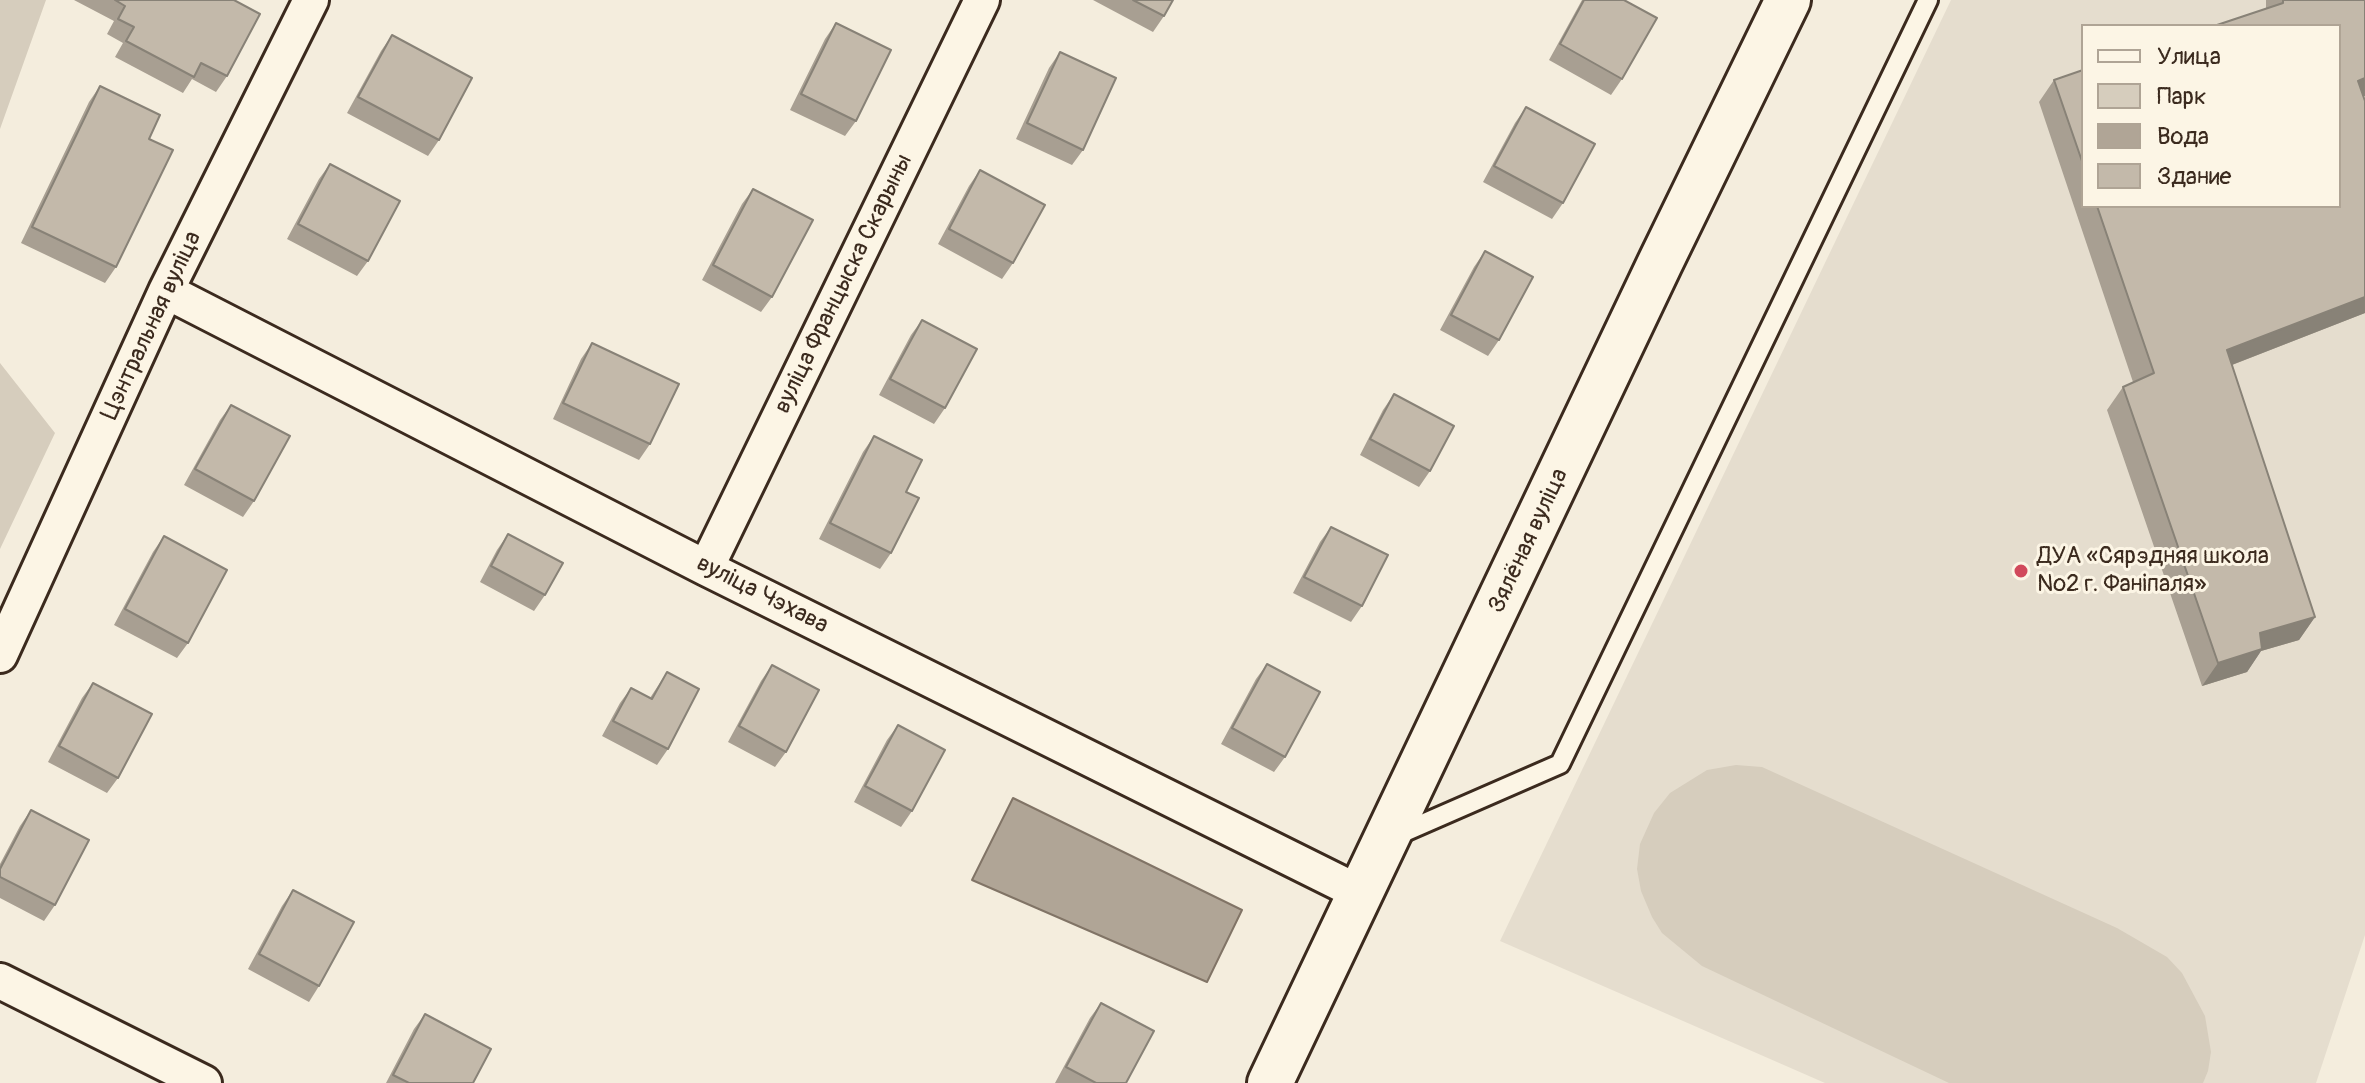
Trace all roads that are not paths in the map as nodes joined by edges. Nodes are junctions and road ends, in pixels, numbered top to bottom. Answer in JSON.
{"nodes":[{"id":1,"x":311,"y":0,"type":"edge"},
{"id":2,"x":982,"y":0,"type":"edge"},
{"id":3,"x":1788,"y":0,"type":"edge"},
{"id":4,"x":1928,"y":0,"type":"edge"},
{"id":5,"x":166,"y":291,"type":"junction"},
{"id":6,"x":706,"y":568,"type":"junction"},
{"id":7,"x":0,"y":655,"type":"edge"},
{"id":8,"x":1388,"y":838,"type":"junction"},
{"id":9,"x":1362,"y":894,"type":"junction"},
{"id":10,"x":0,"y":981,"type":"edge"},
{"id":11,"x":204,"y":1083,"type":"edge"},
{"id":12,"x":1270,"y":1083,"type":"edge"}],
"edges":[{"from":1,"to":5,"type":"street","name":"Цэнтральная вуліца"},
{"from":2,"to":6,"type":"street","name":"вуліца Францыска Скарыны"},
{"from":3,"to":8,"type":"main road","name":"Зялёная вуліца"},
{"from":4,"to":8,"type":"lane"},
{"from":5,"to":6,"type":"street","name":"вуліца Чэхава"},
{"from":5,"to":7,"type":"street","name":"Цэнтральная вуліца"},
{"from":6,"to":9,"type":"street","name":"вуліца Чэхава"},
{"from":8,"to":9,"type":"main road","name":"Зялёная вуліца"},
{"from":9,"to":12,"type":"main road","name":"Зялёная вуліца"},
{"from":10,"to":11,"type":"street"}]}
